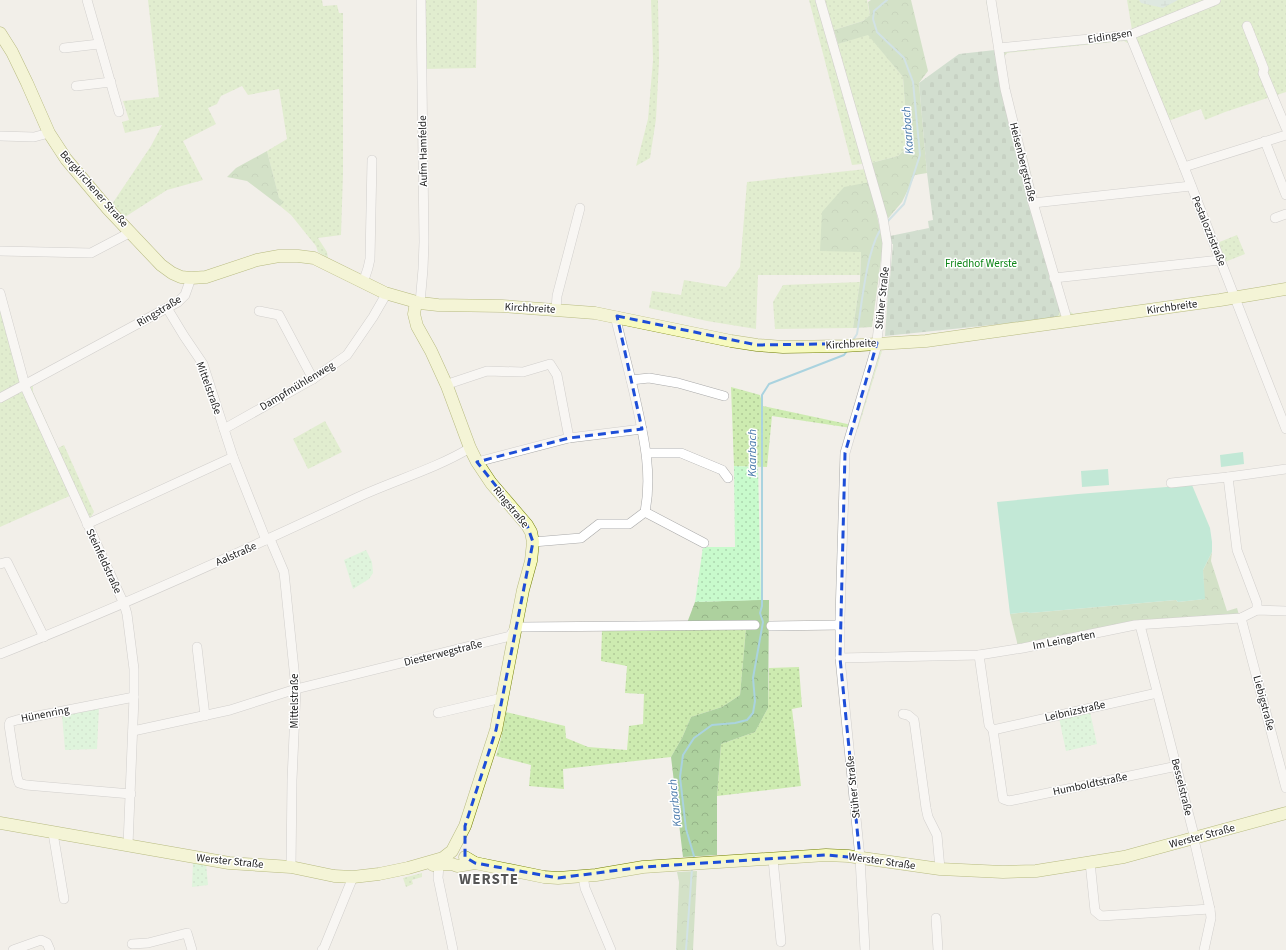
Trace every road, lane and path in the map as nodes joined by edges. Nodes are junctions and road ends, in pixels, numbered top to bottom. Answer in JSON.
{"nodes":[{"id":1,"x":87,"y":0,"type":"edge"},
{"id":2,"x":421,"y":0,"type":"edge"},
{"id":3,"x":820,"y":0,"type":"edge"},
{"id":4,"x":991,"y":0,"type":"edge"},
{"id":5,"x":1216,"y":0,"type":"edge"},
{"id":6,"x":1247,"y":26,"type":"dead end"},
{"id":7,"x":0,"y":33,"type":"edge"},
{"id":8,"x":1130,"y":35,"type":"junction"},
{"id":9,"x":99,"y":44,"type":"junction"},
{"id":10,"x":64,"y":48,"type":"dead end"},
{"id":11,"x":999,"y":48,"type":"junction"},
{"id":12,"x":111,"y":82,"type":"junction"},
{"id":13,"x":76,"y":86,"type":"dead end"},
{"id":14,"x":120,"y":112,"type":"dead end"},
{"id":15,"x":1286,"y":128,"type":"edge"},
{"id":16,"x":49,"y":134,"type":"junction"},
{"id":17,"x":1286,"y":134,"type":"edge"},
{"id":18,"x":0,"y":136,"type":"edge"},
{"id":19,"x":1265,"y":142,"type":"junction"},
{"id":20,"x":372,"y":160,"type":"dead end"},
{"id":21,"x":1184,"y":167,"type":"junction"},
{"id":22,"x":1191,"y":186,"type":"junction"},
{"id":23,"x":1286,"y":195,"type":"edge"},
{"id":24,"x":1033,"y":203,"type":"junction"},
{"id":25,"x":580,"y":208,"type":"dead end"},
{"id":26,"x":1286,"y":214,"type":"edge"},
{"id":27,"x":1275,"y":218,"type":"dead end"},
{"id":28,"x":130,"y":232,"type":"junction"},
{"id":29,"x":0,"y":251,"type":"edge"},
{"id":30,"x":1220,"y":260,"type":"junction"},
{"id":31,"x":192,"y":278,"type":"junction"},
{"id":32,"x":1054,"y":278,"type":"junction"},
{"id":33,"x":363,"y":283,"type":"junction"},
{"id":34,"x":1286,"y":289,"type":"edge"},
{"id":35,"x":0,"y":293,"type":"edge"},
{"id":36,"x":386,"y":293,"type":"junction"},
{"id":37,"x":1234,"y":298,"type":"junction"},
{"id":38,"x":418,"y":302,"type":"junction"},
{"id":39,"x":167,"y":308,"type":"junction"},
{"id":40,"x":556,"y":310,"type":"junction"},
{"id":41,"x":258,"y":311,"type":"dead end"},
{"id":42,"x":616,"y":316,"type":"junction"},
{"id":43,"x":1066,"y":321,"type":"junction"},
{"id":44,"x":877,"y":343,"type":"junction"},
{"id":45,"x":313,"y":379,"type":"junction"},
{"id":46,"x":631,"y":380,"type":"junction"},
{"id":47,"x":25,"y":384,"type":"junction"},
{"id":48,"x":447,"y":386,"type":"junction"},
{"id":49,"x":724,"y":396,"type":"dead end"},
{"id":50,"x":0,"y":398,"type":"edge"},
{"id":51,"x":224,"y":429,"type":"junction"},
{"id":52,"x":642,"y":429,"type":"junction"},
{"id":53,"x":1286,"y":429,"type":"edge"},
{"id":54,"x":569,"y":438,"type":"junction"},
{"id":55,"x":470,"y":448,"type":"junction"},
{"id":56,"x":647,"y":453,"type":"junction"},
{"id":57,"x":233,"y":457,"type":"junction"},
{"id":58,"x":477,"y":462,"type":"junction"},
{"id":59,"x":1286,"y":469,"type":"edge"},
{"id":60,"x":1228,"y":477,"type":"junction"},
{"id":61,"x":728,"y":478,"type":"dead end"},
{"id":62,"x":1171,"y":483,"type":"dead end"},
{"id":63,"x":645,"y":512,"type":"junction"},
{"id":64,"x":87,"y":524,"type":"junction"},
{"id":65,"x":268,"y":539,"type":"junction"},
{"id":66,"x":533,"y":542,"type":"junction"},
{"id":67,"x":704,"y":543,"type":"dead end"},
{"id":68,"x":0,"y":564,"type":"edge"},
{"id":69,"x":124,"y":604,"type":"junction"},
{"id":70,"x":1257,"y":610,"type":"junction"},
{"id":71,"x":1286,"y":611,"type":"edge"},
{"id":72,"x":1241,"y":618,"type":"junction"},
{"id":73,"x":755,"y":625,"type":"dead end"},
{"id":74,"x":840,"y":625,"type":"junction"},
{"id":75,"x":1140,"y":625,"type":"junction"},
{"id":76,"x":771,"y":626,"type":"dead end"},
{"id":77,"x":515,"y":628,"type":"junction"},
{"id":78,"x":44,"y":637,"type":"junction"},
{"id":79,"x":197,"y":647,"type":"dead end"},
{"id":80,"x":0,"y":654,"type":"edge"},
{"id":81,"x":979,"y":656,"type":"junction"},
{"id":82,"x":840,"y":658,"type":"junction"},
{"id":83,"x":296,"y":689,"type":"junction"},
{"id":84,"x":1157,"y":693,"type":"junction"},
{"id":85,"x":134,"y":697,"type":"junction"},
{"id":86,"x":502,"y":698,"type":"junction"},
{"id":87,"x":438,"y":713,"type":"dead end"},
{"id":88,"x":903,"y":714,"type":"dead end"},
{"id":89,"x":205,"y":716,"type":"junction"},
{"id":90,"x":992,"y":730,"type":"junction"},
{"id":91,"x":133,"y":731,"type":"junction"},
{"id":92,"x":1177,"y":766,"type":"junction"},
{"id":93,"x":1286,"y":788,"type":"edge"},
{"id":94,"x":131,"y":794,"type":"junction"},
{"id":95,"x":1286,"y":814,"type":"edge"},
{"id":96,"x":0,"y":823,"type":"edge"},
{"id":97,"x":53,"y":833,"type":"junction"},
{"id":98,"x":1195,"y":838,"type":"junction"},
{"id":99,"x":128,"y":845,"type":"junction"},
{"id":100,"x":460,"y":858,"type":"junction"},
{"id":101,"x":860,"y":858,"type":"junction"},
{"id":102,"x":773,"y":859,"type":"junction"},
{"id":103,"x":1090,"y":862,"type":"junction"},
{"id":104,"x":439,"y":865,"type":"junction"},
{"id":105,"x":292,"y":867,"type":"junction"},
{"id":106,"x":408,"y":868,"type":"junction"},
{"id":107,"x":940,"y":869,"type":"junction"},
{"id":108,"x":353,"y":877,"type":"junction"},
{"id":109,"x":584,"y":882,"type":"junction"},
{"id":110,"x":64,"y":899,"type":"dead end"},
{"id":111,"x":1210,"y":909,"type":"junction"},
{"id":112,"x":936,"y":918,"type":"dead end"},
{"id":113,"x":781,"y":942,"type":"dead end"},
{"id":114,"x":132,"y":944,"type":"dead end"},
{"id":115,"x":325,"y":949,"type":"edge"},
{"id":116,"x":13,"y":950,"type":"edge"},
{"id":117,"x":50,"y":950,"type":"edge"},
{"id":118,"x":192,"y":950,"type":"edge"},
{"id":119,"x":453,"y":950,"type":"edge"},
{"id":120,"x":611,"y":950,"type":"edge"},
{"id":121,"x":865,"y":950,"type":"edge"},
{"id":122,"x":938,"y":950,"type":"edge"},
{"id":123,"x":1204,"y":950,"type":"edge"}],
"edges":[{"from":1,"to":9,"type":"street"},
{"from":2,"to":38,"type":"street","name":"Aufm Hamfelde"},
{"from":3,"to":44,"type":"street","name":"Stüher Straße"},
{"from":4,"to":11,"type":"street","name":"Heisenbergstraße"},
{"from":5,"to":8,"type":"street","name":"Eidingsen"},
{"from":6,"to":15,"type":"street"},
{"from":7,"to":16,"type":"street","name":"Bergkirchener Straße"},
{"from":8,"to":11,"type":"street","name":"Eidingsen"},
{"from":8,"to":21,"type":"street","name":"Pestalozzistraße"},
{"from":9,"to":10,"type":"street"},
{"from":9,"to":12,"type":"street"},
{"from":11,"to":24,"type":"street","name":"Heisenbergstraße"},
{"from":12,"to":13,"type":"street"},
{"from":12,"to":14,"type":"street"},
{"from":16,"to":18,"type":"street"},
{"from":16,"to":28,"type":"street","name":"Bergkirchener Straße"},
{"from":17,"to":19,"type":"street"},
{"from":19,"to":21,"type":"street"},
{"from":19,"to":23,"type":"street"},
{"from":20,"to":33,"type":"street"},
{"from":21,"to":22,"type":"street","name":"Pestalozzistraße"},
{"from":22,"to":24,"type":"street"},
{"from":22,"to":30,"type":"street","name":"Pestalozzistraße"},
{"from":24,"to":32,"type":"street","name":"Heisenbergstraße"},
{"from":25,"to":40,"type":"street"},
{"from":26,"to":27,"type":"street"},
{"from":28,"to":29,"type":"street"},
{"from":28,"to":31,"type":"street","name":"Bergkirchener Straße"},
{"from":30,"to":32,"type":"street"},
{"from":30,"to":37,"type":"street","name":"Pestalozzistraße"},
{"from":31,"to":33,"type":"street"},
{"from":31,"to":39,"type":"street","name":"Ringstraße"},
{"from":32,"to":43,"type":"street","name":"Heisenbergstraße"},
{"from":33,"to":36,"type":"street"},
{"from":34,"to":37,"type":"street","name":"Kirchbreite"},
{"from":35,"to":47,"type":"street","name":"Steinfeldstraße"},
{"from":36,"to":38,"type":"street"},
{"from":36,"to":45,"type":"street","name":"Dampfmühlenweg"},
{"from":37,"to":43,"type":"street","name":"Kirchbreite"},
{"from":37,"to":53,"type":"street","name":"Pestalozzistraße"},
{"from":38,"to":40,"type":"street","name":"Kirchbreite"},
{"from":38,"to":48,"type":"street","name":"Ringstraße"},
{"from":39,"to":47,"type":"street","name":"Ringstraße"},
{"from":39,"to":51,"type":"street","name":"Mittelstraße"},
{"from":40,"to":42,"type":"street","name":"Kirchbreite"},
{"from":41,"to":45,"type":"street"},
{"from":42,"to":44,"type":"street","name":"Kirchbreite"},
{"from":42,"to":46,"type":"street"},
{"from":43,"to":44,"type":"street","name":"Kirchbreite"},
{"from":44,"to":74,"type":"street","name":"Stüher Straße"},
{"from":45,"to":51,"type":"street","name":"Dampfmühlenweg"},
{"from":46,"to":49,"type":"street"},
{"from":46,"to":52,"type":"street"},
{"from":47,"to":50,"type":"street","name":"Ringstraße"},
{"from":47,"to":64,"type":"street","name":"Steinfeldstraße"},
{"from":48,"to":54,"type":"street"},
{"from":48,"to":55,"type":"street","name":"Ringstraße"},
{"from":51,"to":57,"type":"street","name":"Mittelstraße"},
{"from":52,"to":54,"type":"street"},
{"from":52,"to":56,"type":"street"},
{"from":54,"to":58,"type":"street"},
{"from":55,"to":58,"type":"street","name":"Ringstraße"},
{"from":55,"to":65,"type":"street","name":"Aalstraße"},
{"from":56,"to":61,"type":"street"},
{"from":56,"to":63,"type":"street"},
{"from":57,"to":64,"type":"street"},
{"from":57,"to":65,"type":"street","name":"Mittelstraße"},
{"from":58,"to":66,"type":"street","name":"Ringstraße"},
{"from":59,"to":60,"type":"street"},
{"from":60,"to":62,"type":"street"},
{"from":60,"to":70,"type":"street"},
{"from":63,"to":66,"type":"street"},
{"from":63,"to":67,"type":"street"},
{"from":64,"to":69,"type":"street","name":"Steinfeldstraße"},
{"from":65,"to":69,"type":"street","name":"Aalstraße"},
{"from":65,"to":83,"type":"street","name":"Mittelstraße"},
{"from":66,"to":77,"type":"street","name":"Ringstraße"},
{"from":68,"to":78,"type":"street"},
{"from":69,"to":78,"type":"street","name":"Aalstraße"},
{"from":69,"to":85,"type":"street","name":"Steinfeldstraße"},
{"from":70,"to":71,"type":"street","name":"Im Leingarten"},
{"from":70,"to":72,"type":"street","name":"Im Leingarten"},
{"from":72,"to":75,"type":"street","name":"Im Leingarten"},
{"from":72,"to":93,"type":"street","name":"Liebigstraße"},
{"from":73,"to":77,"type":"street"},
{"from":74,"to":76,"type":"street"},
{"from":74,"to":82,"type":"street","name":"Stüher Straße"},
{"from":75,"to":81,"type":"street","name":"Im Leingarten"},
{"from":75,"to":84,"type":"street","name":"Besselstraße"},
{"from":77,"to":83,"type":"street","name":"Diesterwegstraße"},
{"from":77,"to":86,"type":"street","name":"Ringstraße"},
{"from":78,"to":80,"type":"street","name":"Aalstraße"},
{"from":79,"to":89,"type":"street"},
{"from":81,"to":82,"type":"street","name":"Im Leingarten"},
{"from":81,"to":90,"type":"street"},
{"from":82,"to":101,"type":"street","name":"Stüher Straße"},
{"from":83,"to":89,"type":"street","name":"Diesterwegstraße"},
{"from":83,"to":105,"type":"street","name":"Mittelstraße"},
{"from":84,"to":90,"type":"street","name":"Leibnizstraße"},
{"from":84,"to":92,"type":"street","name":"Besselstraße"},
{"from":85,"to":91,"type":"street","name":"Steinfeldstraße"},
{"from":85,"to":94,"type":"street","name":"Hünenring"},
{"from":86,"to":87,"type":"street"},
{"from":86,"to":100,"type":"street","name":"Ringstraße"},
{"from":88,"to":107,"type":"street"},
{"from":89,"to":91,"type":"street","name":"Diesterwegstraße"},
{"from":90,"to":92,"type":"street","name":"Humboldtstraße"},
{"from":91,"to":94,"type":"street","name":"Steinfeldstraße"},
{"from":92,"to":98,"type":"street","name":"Besselstraße"},
{"from":94,"to":99,"type":"street","name":"Steinfeldstraße"},
{"from":95,"to":98,"type":"street","name":"Werster Straße"},
{"from":96,"to":97,"type":"street","name":"Werster Straße"},
{"from":97,"to":99,"type":"street","name":"Werster Straße"},
{"from":97,"to":110,"type":"street"},
{"from":98,"to":103,"type":"street","name":"Werster Straße"},
{"from":98,"to":111,"type":"street","name":"Besselstraße"},
{"from":99,"to":105,"type":"street","name":"Werster Straße"},
{"from":100,"to":104,"type":"street","name":"Werster Straße"},
{"from":100,"to":106,"type":"street","name":"Werster Straße"},
{"from":100,"to":109,"type":"street","name":"Werster Straße"},
{"from":101,"to":102,"type":"street","name":"Werster Straße"},
{"from":101,"to":107,"type":"street","name":"Werster Straße"},
{"from":101,"to":121,"type":"street","name":"Stüher Straße"},
{"from":102,"to":109,"type":"street","name":"Werster Straße"},
{"from":102,"to":113,"type":"street"},
{"from":103,"to":107,"type":"street","name":"Werster Straße"},
{"from":103,"to":111,"type":"street"},
{"from":104,"to":106,"type":"street","name":"Werster Straße"},
{"from":104,"to":119,"type":"street"},
{"from":105,"to":108,"type":"street","name":"Werster Straße"},
{"from":106,"to":108,"type":"street","name":"Werster Straße"},
{"from":108,"to":115,"type":"street"},
{"from":109,"to":120,"type":"street"},
{"from":111,"to":123,"type":"street","name":"Besselstraße"},
{"from":112,"to":122,"type":"street"},
{"from":114,"to":118,"type":"street"},
{"from":116,"to":117,"type":"street"}]}
